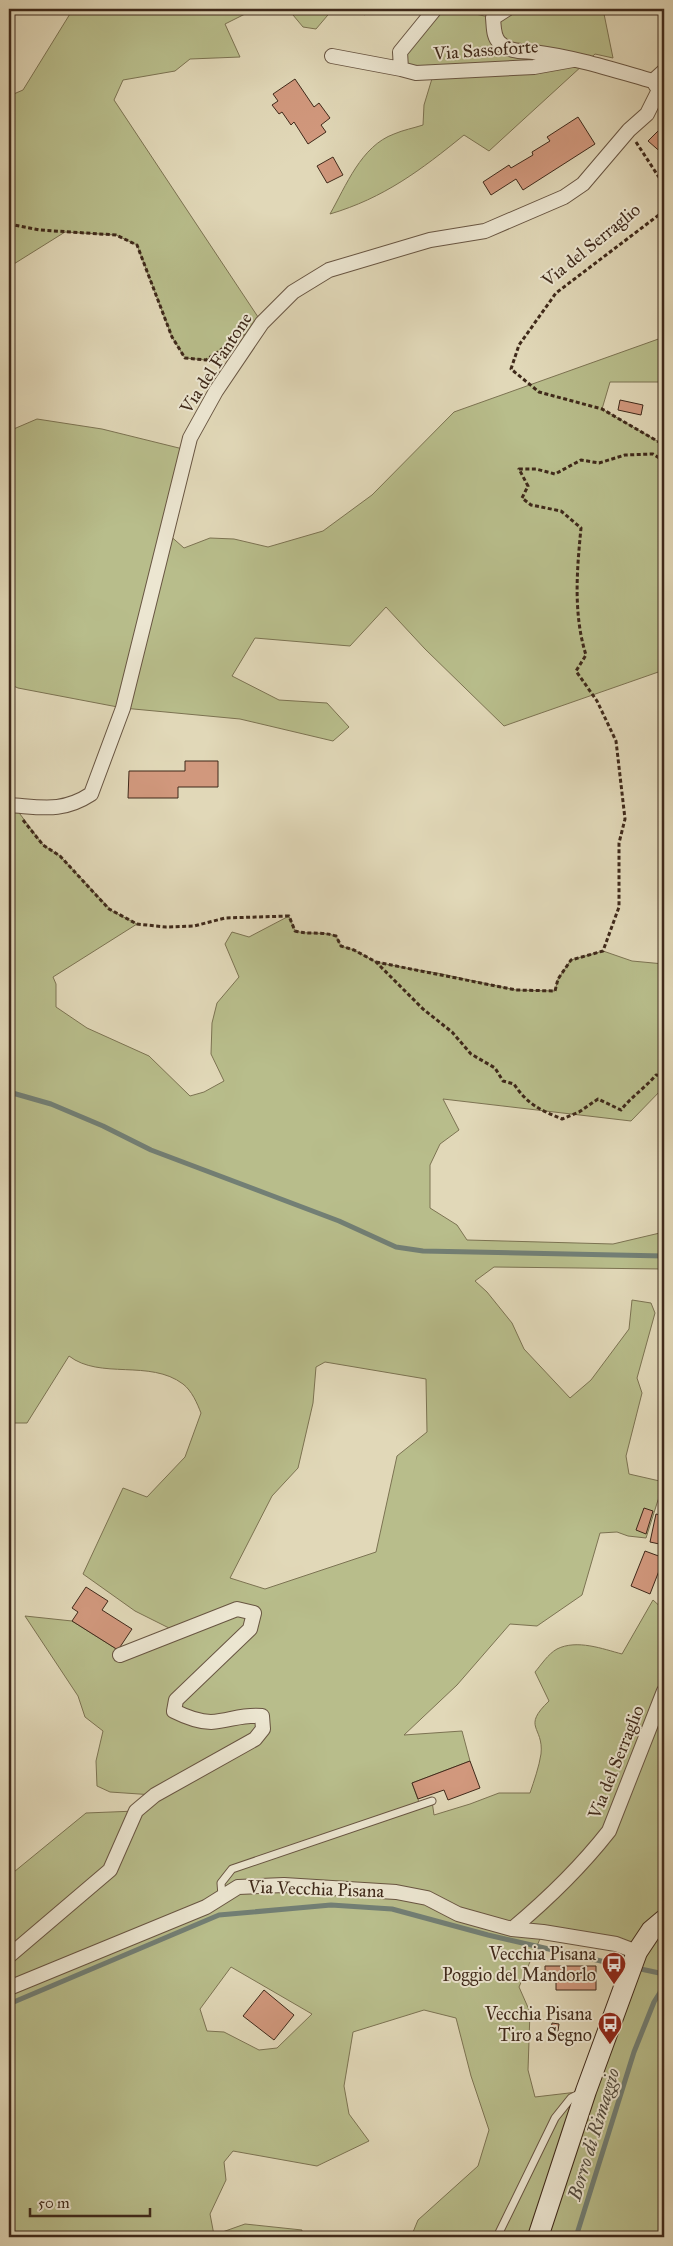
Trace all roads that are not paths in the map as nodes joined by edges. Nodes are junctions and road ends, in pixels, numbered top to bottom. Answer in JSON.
{"nodes":[{"id":1,"x":435,"y":9,"type":"edge"},
{"id":2,"x":507,"y":9,"type":"edge"},
{"id":3,"x":332,"y":56,"type":"dead end"},
{"id":4,"x":573,"y":60,"type":"junction"},
{"id":5,"x":401,"y":69,"type":"junction"},
{"id":6,"x":664,"y":70,"type":"edge"},
{"id":7,"x":653,"y":82,"type":"junction"},
{"id":8,"x":11,"y":805,"type":"edge"},
{"id":9,"x":120,"y":1655,"type":"dead end"},
{"id":10,"x":664,"y":1691,"type":"edge"},
{"id":11,"x":432,"y":1800,"type":"dead end"},
{"id":12,"x":222,"y":1896,"type":"junction"},
{"id":13,"x":664,"y":1920,"type":"edge"},
{"id":14,"x":512,"y":1929,"type":"junction"},
{"id":15,"x":637,"y":1952,"type":"junction"},
{"id":16,"x":9,"y":1956,"type":"edge"},
{"id":17,"x":9,"y":1988,"type":"edge"},
{"id":18,"x":586,"y":2091,"type":"junction"},
{"id":19,"x":497,"y":2237,"type":"edge"},
{"id":20,"x":538,"y":2237,"type":"edge"}],
"edges":[{"from":1,"to":5,"type":"street","name":"Via Sassoforte"},
{"from":2,"to":4,"type":"street","name":"Via Sassoforte"},
{"from":3,"to":5,"type":"street","name":"Via Sassoforte"},
{"from":4,"to":5,"type":"street","name":"Via Sassoforte"},
{"from":4,"to":7,"type":"street","name":"Via Sassoforte"},
{"from":6,"to":7,"type":"street"},
{"from":7,"to":8,"type":"street","name":"Via del Fantone"},
{"from":9,"to":16,"type":"street"},
{"from":10,"to":14,"type":"street","name":"Via del Serraglio"},
{"from":11,"to":12,"type":"lane"},
{"from":12,"to":14,"type":"street","name":"Via Vecchia Pisana"},
{"from":12,"to":17,"type":"street","name":"Via Vecchia Pisana"},
{"from":13,"to":15,"type":"main road"},
{"from":14,"to":15,"type":"street","name":"Via Vecchia Pisana"},
{"from":15,"to":18,"type":"main road"},
{"from":18,"to":19,"type":"lane"},
{"from":18,"to":20,"type":"main road"}]}
